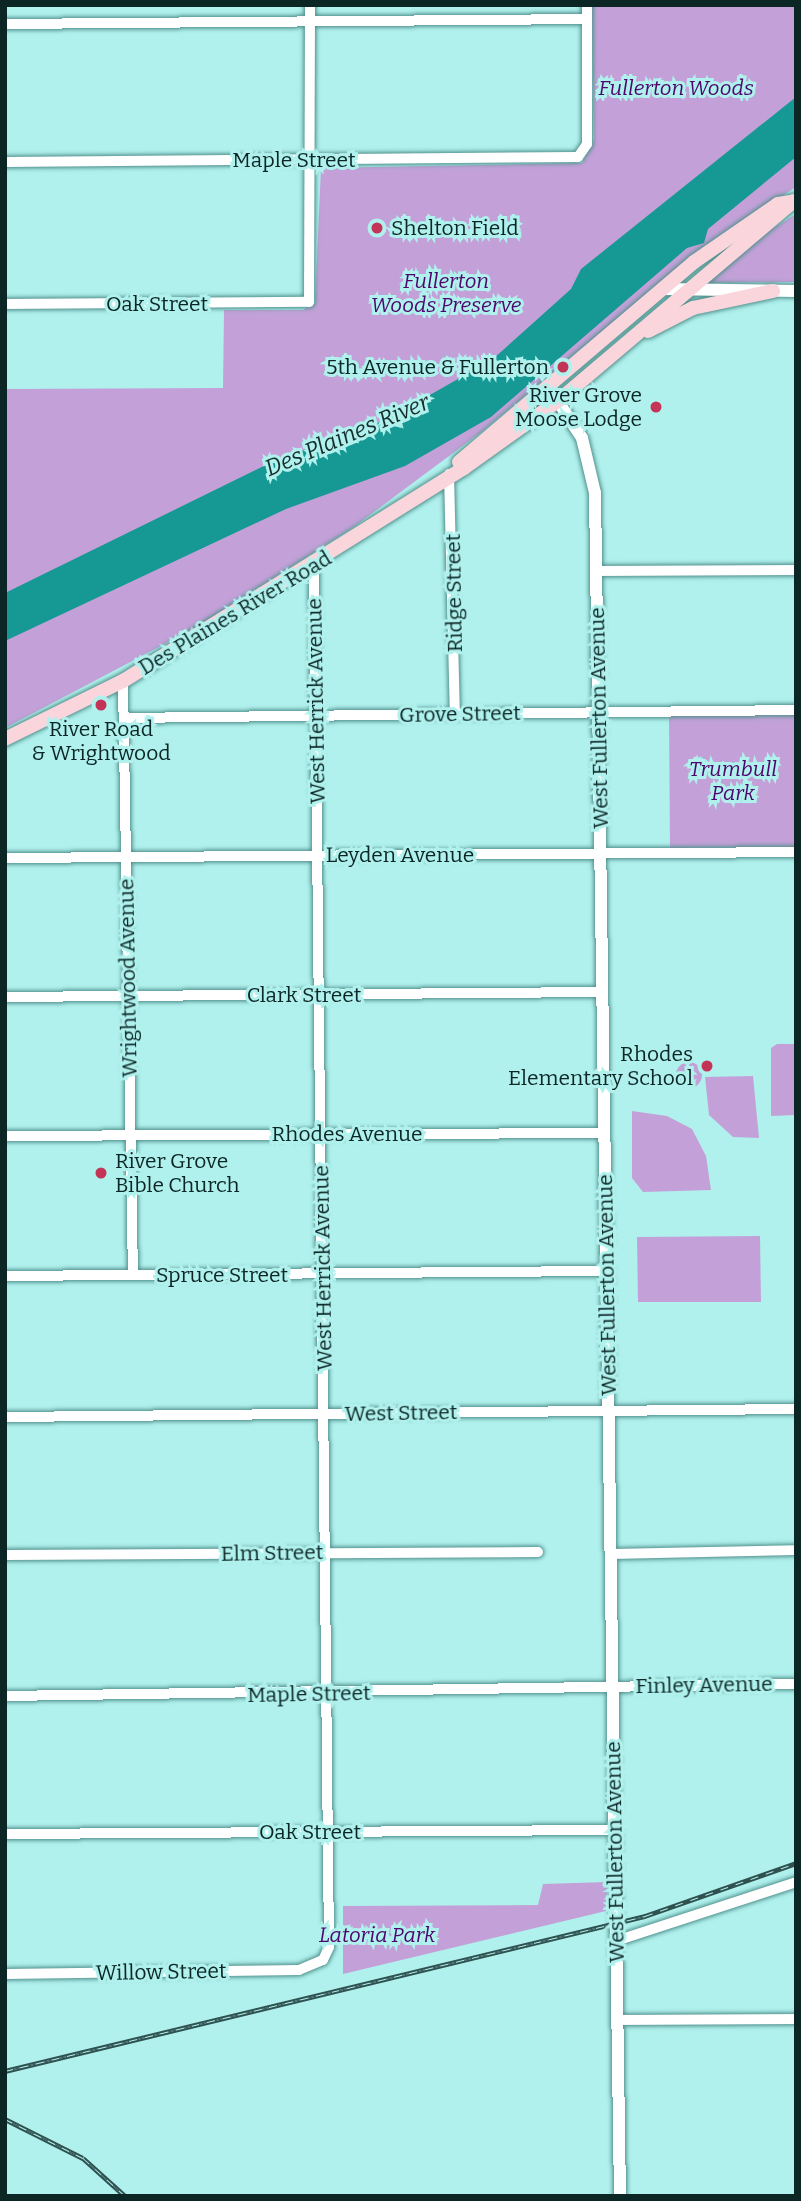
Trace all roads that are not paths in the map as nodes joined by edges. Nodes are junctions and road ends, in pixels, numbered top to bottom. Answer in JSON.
{"nodes":[{"id":1,"x":310,"y":5,"type":"edge"},
{"id":2,"x":587,"y":5,"type":"edge"},
{"id":3,"x":587,"y":19,"type":"junction"},
{"id":4,"x":310,"y":20,"type":"junction"},
{"id":5,"x":5,"y":24,"type":"edge"},
{"id":6,"x":311,"y":159,"type":"junction"},
{"id":7,"x":5,"y":162,"type":"edge"},
{"id":8,"x":795,"y":201,"type":"edge"},
{"id":9,"x":663,"y":289,"type":"junction"},
{"id":10,"x":688,"y":289,"type":"junction"},
{"id":11,"x":773,"y":291,"type":"junction"},
{"id":12,"x":796,"y":291,"type":"edge"},
{"id":13,"x":5,"y":304,"type":"edge"},
{"id":14,"x":625,"y":344,"type":"junction"},
{"id":15,"x":548,"y":386,"type":"junction"},
{"id":16,"x":558,"y":401,"type":"junction"},
{"id":17,"x":451,"y":471,"type":"junction"},
{"id":18,"x":314,"y":566,"type":"junction"},
{"id":19,"x":796,"y":569,"type":"edge"},
{"id":20,"x":597,"y":571,"type":"junction"},
{"id":21,"x":123,"y":681,"type":"junction"},
{"id":22,"x":796,"y":710,"type":"edge"},
{"id":23,"x":599,"y":712,"type":"junction"},
{"id":24,"x":455,"y":714,"type":"junction"},
{"id":25,"x":316,"y":716,"type":"junction"},
{"id":26,"x":124,"y":718,"type":"junction"},
{"id":27,"x":5,"y":739,"type":"edge"},
{"id":28,"x":796,"y":852,"type":"edge"},
{"id":29,"x":601,"y":854,"type":"junction"},
{"id":30,"x":318,"y":855,"type":"junction"},
{"id":31,"x":5,"y":858,"type":"edge"},
{"id":32,"x":126,"y":858,"type":"junction"},
{"id":33,"x":603,"y":992,"type":"junction"},
{"id":34,"x":128,"y":996,"type":"junction"},
{"id":35,"x":319,"y":996,"type":"junction"},
{"id":36,"x":5,"y":997,"type":"edge"},
{"id":37,"x":605,"y":1133,"type":"junction"},
{"id":38,"x":321,"y":1135,"type":"junction"},
{"id":39,"x":5,"y":1136,"type":"edge"},
{"id":40,"x":130,"y":1136,"type":"junction"},
{"id":41,"x":607,"y":1271,"type":"junction"},
{"id":42,"x":132,"y":1275,"type":"junction"},
{"id":43,"x":323,"y":1275,"type":"junction"},
{"id":44,"x":5,"y":1276,"type":"edge"},
{"id":45,"x":796,"y":1409,"type":"edge"},
{"id":46,"x":609,"y":1410,"type":"junction"},
{"id":47,"x":324,"y":1414,"type":"junction"},
{"id":48,"x":5,"y":1417,"type":"edge"},
{"id":49,"x":796,"y":1550,"type":"edge"},
{"id":50,"x":326,"y":1552,"type":"junction"},
{"id":51,"x":538,"y":1552,"type":"dead end"},
{"id":52,"x":611,"y":1553,"type":"junction"},
{"id":53,"x":5,"y":1555,"type":"edge"},
{"id":54,"x":796,"y":1684,"type":"edge"},
{"id":55,"x":613,"y":1689,"type":"junction"},
{"id":56,"x":328,"y":1694,"type":"junction"},
{"id":57,"x":5,"y":1696,"type":"edge"},
{"id":58,"x":615,"y":1830,"type":"junction"},
{"id":59,"x":329,"y":1832,"type":"junction"},
{"id":60,"x":5,"y":1834,"type":"edge"},
{"id":61,"x":796,"y":1882,"type":"edge"},
{"id":62,"x":616,"y":1941,"type":"junction"},
{"id":63,"x":316,"y":1964,"type":"joint"},
{"id":64,"x":5,"y":1974,"type":"edge"},
{"id":65,"x":796,"y":2019,"type":"edge"},
{"id":66,"x":617,"y":2020,"type":"junction"},
{"id":67,"x":620,"y":2196,"type":"edge"}],
"edges":[{"from":1,"to":4,"type":"street"},
{"from":2,"to":3,"type":"street"},
{"from":3,"to":4,"type":"street"},
{"from":3,"to":6,"type":"street","name":"Maple Street"},
{"from":4,"to":5,"type":"street"},
{"from":4,"to":6,"type":"street"},
{"from":6,"to":7,"type":"street","name":"Maple Street"},
{"from":6,"to":13,"type":"street","name":"Oak Street"},
{"from":8,"to":9,"type":"main road","name":"Des Plaines River Road"},
{"from":8,"to":10,"type":"main road","name":"Des Plaines River Road"},
{"from":9,"to":10,"type":"street"},
{"from":9,"to":15,"type":"main road","name":"Des Plaines River Road"},
{"from":10,"to":11,"type":"street"},
{"from":10,"to":14,"type":"main road","name":"Des Plaines River Road"},
{"from":11,"to":12,"type":"street"},
{"from":11,"to":14,"type":"main road"},
{"from":14,"to":16,"type":"main road","name":"Des Plaines River Road"},
{"from":15,"to":16,"type":"street","name":"West Fullerton Avenue"},
{"from":15,"to":17,"type":"main road","name":"Des Plaines River Road"},
{"from":16,"to":17,"type":"main road","name":"Des Plaines River Road"},
{"from":16,"to":20,"type":"street","name":"West Fullerton Avenue"},
{"from":17,"to":18,"type":"main road","name":"Des Plaines River Road"},
{"from":17,"to":24,"type":"street","name":"Ridge Street"},
{"from":18,"to":21,"type":"main road","name":"Des Plaines River Road"},
{"from":18,"to":25,"type":"street","name":"West Herrick Avenue"},
{"from":19,"to":20,"type":"street"},
{"from":20,"to":23,"type":"street","name":"West Fullerton Avenue"},
{"from":21,"to":26,"type":"street","name":"Wrightwood Avenue"},
{"from":21,"to":27,"type":"main road","name":"Des Plaines River Road"},
{"from":22,"to":23,"type":"street","name":"Grove Street"},
{"from":23,"to":24,"type":"street","name":"Grove Street"},
{"from":23,"to":29,"type":"street","name":"West Fullerton Avenue"},
{"from":24,"to":25,"type":"street","name":"Grove Street"},
{"from":25,"to":26,"type":"street","name":"Grove Street"},
{"from":25,"to":30,"type":"street","name":"West Herrick Avenue"},
{"from":26,"to":32,"type":"street","name":"Wrightwood Avenue"},
{"from":28,"to":29,"type":"street","name":"Leyden Avenue"},
{"from":29,"to":30,"type":"street","name":"Leyden Avenue"},
{"from":29,"to":33,"type":"street","name":"West Fullerton Avenue"},
{"from":30,"to":32,"type":"street","name":"Leyden Avenue"},
{"from":30,"to":35,"type":"street","name":"West Herrick Avenue"},
{"from":31,"to":32,"type":"street","name":"Leyden Avenue"},
{"from":32,"to":34,"type":"street","name":"Wrightwood Avenue"},
{"from":33,"to":35,"type":"street","name":"Clark Street"},
{"from":33,"to":37,"type":"street","name":"West Fullerton Avenue"},
{"from":34,"to":35,"type":"street","name":"Clark Street"},
{"from":34,"to":36,"type":"street","name":"Clark Street"},
{"from":34,"to":40,"type":"street","name":"Wrightwood Avenue"},
{"from":35,"to":38,"type":"street","name":"West Herrick Avenue"},
{"from":37,"to":38,"type":"street","name":"Rhodes Avenue"},
{"from":37,"to":41,"type":"street","name":"West Fullerton Avenue"},
{"from":38,"to":40,"type":"street","name":"Rhodes Avenue"},
{"from":38,"to":43,"type":"street","name":"West Herrick Avenue"},
{"from":39,"to":40,"type":"street","name":"Rhodes Avenue"},
{"from":40,"to":42,"type":"street","name":"Wrightwood Avenue"},
{"from":41,"to":43,"type":"street","name":"Spruce Street"},
{"from":41,"to":46,"type":"street","name":"West Fullerton Avenue"},
{"from":42,"to":43,"type":"street","name":"Spruce Street"},
{"from":42,"to":44,"type":"street","name":"Spruce Street"},
{"from":43,"to":47,"type":"street","name":"West Herrick Avenue"},
{"from":45,"to":46,"type":"street","name":"West Street"},
{"from":46,"to":47,"type":"street","name":"West Street"},
{"from":46,"to":52,"type":"street","name":"West Fullerton Avenue"},
{"from":47,"to":48,"type":"street","name":"West Street"},
{"from":47,"to":50,"type":"street","name":"West Herrick Avenue"},
{"from":49,"to":52,"type":"street"},
{"from":50,"to":51,"type":"street","name":"Elm Street"},
{"from":50,"to":53,"type":"street","name":"Elm Street"},
{"from":50,"to":56,"type":"street","name":"West Herrick Avenue"},
{"from":52,"to":55,"type":"street","name":"West Fullerton Avenue"},
{"from":54,"to":55,"type":"street","name":"Finley Avenue"},
{"from":55,"to":56,"type":"street","name":"Maple Street"},
{"from":55,"to":58,"type":"street","name":"West Fullerton Avenue"},
{"from":56,"to":57,"type":"street","name":"Maple Street"},
{"from":56,"to":59,"type":"street","name":"West Herrick Avenue"},
{"from":58,"to":59,"type":"street","name":"Oak Street"},
{"from":58,"to":62,"type":"street","name":"West Fullerton Avenue"},
{"from":59,"to":60,"type":"street","name":"Oak Street"},
{"from":59,"to":63,"type":"street","name":"West Herrick Avenue"},
{"from":61,"to":62,"type":"street"},
{"from":62,"to":66,"type":"street","name":"West Fullerton Avenue"},
{"from":63,"to":64,"type":"street","name":"Willow Street"},
{"from":65,"to":66,"type":"street"},
{"from":66,"to":67,"type":"street","name":"West Fullerton Avenue"}]}
